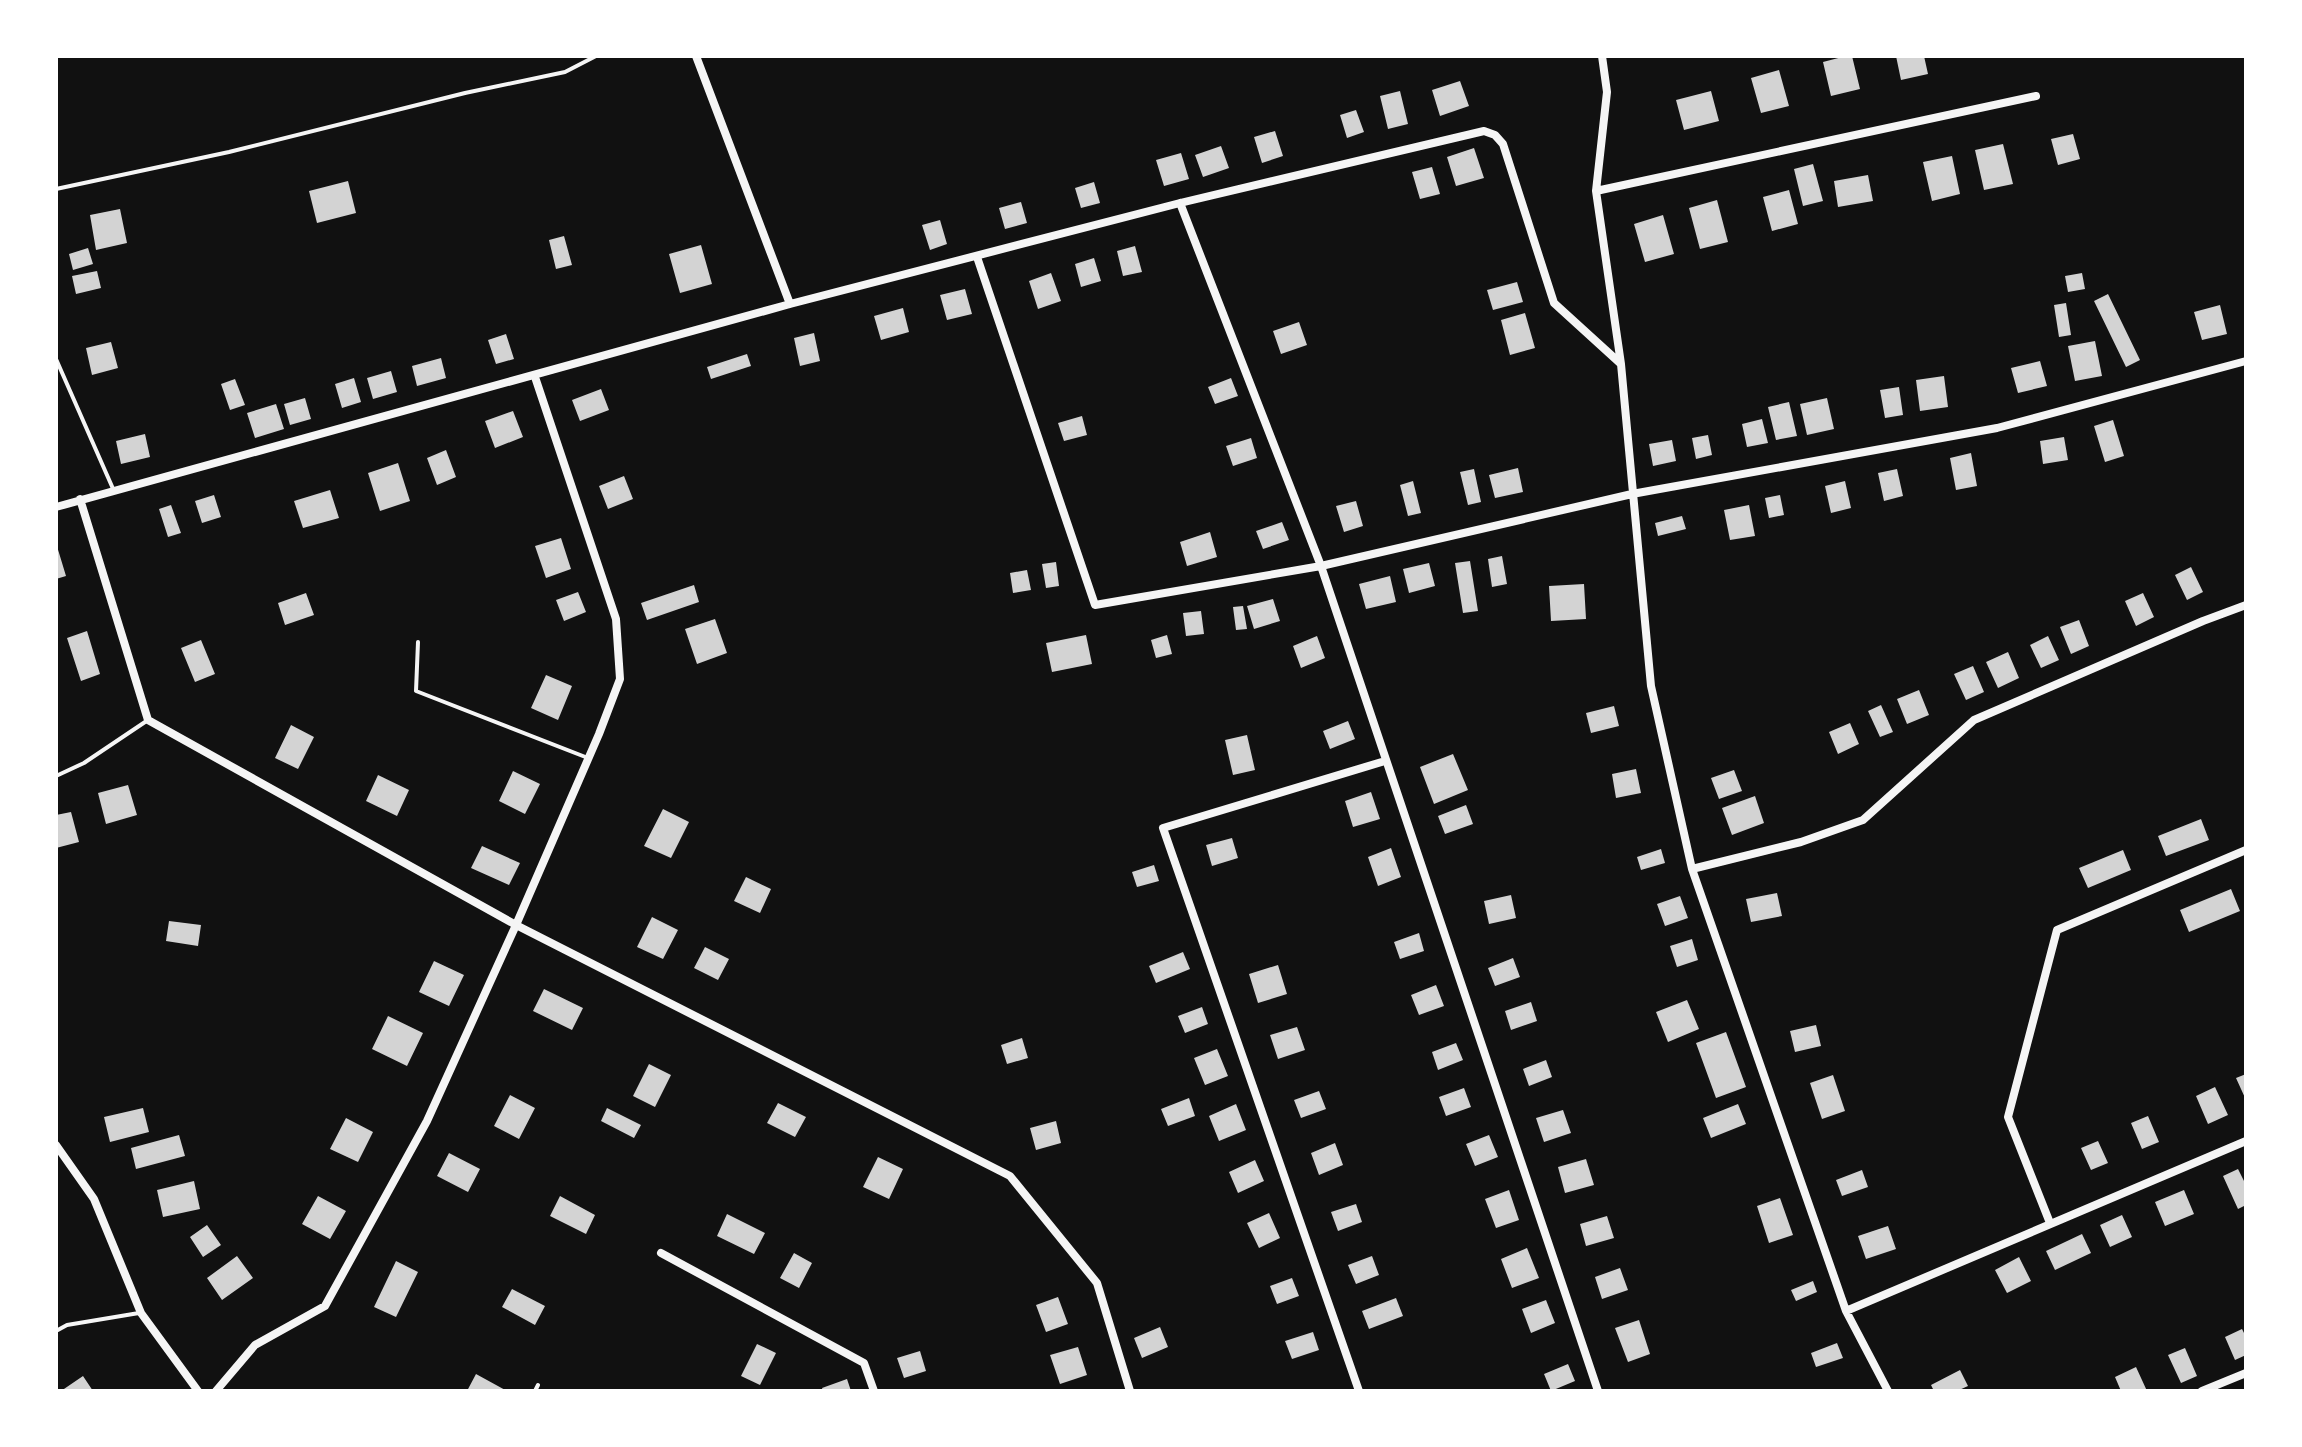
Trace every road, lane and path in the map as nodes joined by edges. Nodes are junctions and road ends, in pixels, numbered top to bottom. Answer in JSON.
{"nodes":[{"id":1,"x":596,"y":56,"type":"edge"},
{"id":2,"x":696,"y":56,"type":"edge"},
{"id":3,"x":1602,"y":56,"type":"edge"},
{"id":4,"x":2036,"y":96,"type":"dead end"},
{"id":5,"x":56,"y":189,"type":"edge"},
{"id":6,"x":1596,"y":191,"type":"junction"},
{"id":7,"x":1180,"y":203,"type":"junction"},
{"id":8,"x":977,"y":257,"type":"junction"},
{"id":9,"x":790,"y":304,"type":"junction"},
{"id":10,"x":56,"y":359,"type":"edge"},
{"id":11,"x":2246,"y":361,"type":"edge"},
{"id":12,"x":1621,"y":364,"type":"junction"},
{"id":13,"x":535,"y":377,"type":"junction"},
{"id":14,"x":114,"y":491,"type":"junction"},
{"id":15,"x":1632,"y":494,"type":"junction"},
{"id":16,"x":80,"y":499,"type":"junction"},
{"id":17,"x":56,"y":507,"type":"edge"},
{"id":18,"x":1321,"y":566,"type":"junction"},
{"id":19,"x":2246,"y":605,"type":"edge"},
{"id":20,"x":418,"y":642,"type":"dead end"},
{"id":21,"x":148,"y":720,"type":"junction"},
{"id":22,"x":589,"y":758,"type":"junction"},
{"id":23,"x":1385,"y":761,"type":"junction"},
{"id":24,"x":56,"y":776,"type":"edge"},
{"id":25,"x":2246,"y":850,"type":"edge"},
{"id":26,"x":1692,"y":869,"type":"junction"},
{"id":27,"x":516,"y":925,"type":"junction"},
{"id":28,"x":2246,"y":1141,"type":"edge"},
{"id":29,"x":56,"y":1145,"type":"edge"},
{"id":30,"x":2050,"y":1223,"type":"junction"},
{"id":31,"x":661,"y":1253,"type":"dead end"},
{"id":32,"x":1846,"y":1311,"type":"junction"},
{"id":33,"x":141,"y":1313,"type":"junction"},
{"id":34,"x":56,"y":1331,"type":"edge"},
{"id":35,"x":2246,"y":1373,"type":"edge"},
{"id":36,"x":538,"y":1385,"type":"dead end"},
{"id":37,"x":198,"y":1391,"type":"edge"},
{"id":38,"x":216,"y":1391,"type":"edge"},
{"id":39,"x":535,"y":1391,"type":"edge"},
{"id":40,"x":874,"y":1391,"type":"edge"},
{"id":41,"x":1130,"y":1391,"type":"edge"},
{"id":42,"x":1359,"y":1391,"type":"edge"},
{"id":43,"x":1598,"y":1391,"type":"edge"},
{"id":44,"x":1888,"y":1391,"type":"edge"},
{"id":45,"x":2202,"y":1391,"type":"edge"}],
"edges":[{"from":1,"to":5,"type":"lane"},
{"from":2,"to":9,"type":"street"},
{"from":3,"to":6,"type":"street"},
{"from":4,"to":6,"type":"street"},
{"from":6,"to":12,"type":"street"},
{"from":7,"to":8,"type":"street"},
{"from":7,"to":12,"type":"street"},
{"from":7,"to":18,"type":"street"},
{"from":8,"to":9,"type":"street"},
{"from":8,"to":18,"type":"street"},
{"from":9,"to":13,"type":"street"},
{"from":10,"to":14,"type":"lane"},
{"from":11,"to":15,"type":"street"},
{"from":12,"to":15,"type":"street"},
{"from":13,"to":14,"type":"street"},
{"from":13,"to":22,"type":"street"},
{"from":14,"to":16,"type":"street"},
{"from":15,"to":18,"type":"street"},
{"from":15,"to":26,"type":"street"},
{"from":16,"to":17,"type":"street"},
{"from":16,"to":21,"type":"street"},
{"from":18,"to":23,"type":"street"},
{"from":19,"to":26,"type":"street"},
{"from":20,"to":22,"type":"lane"},
{"from":21,"to":24,"type":"lane"},
{"from":21,"to":27,"type":"street"},
{"from":22,"to":27,"type":"street"},
{"from":23,"to":42,"type":"street"},
{"from":23,"to":43,"type":"street"},
{"from":25,"to":30,"type":"street"},
{"from":26,"to":32,"type":"street"},
{"from":27,"to":38,"type":"street"},
{"from":27,"to":41,"type":"street"},
{"from":28,"to":30,"type":"street"},
{"from":29,"to":33,"type":"street"},
{"from":30,"to":32,"type":"street"},
{"from":31,"to":40,"type":"street"},
{"from":32,"to":44,"type":"street"},
{"from":33,"to":34,"type":"lane"},
{"from":33,"to":37,"type":"street"},
{"from":35,"to":45,"type":"street"},
{"from":36,"to":39,"type":"lane"}]}
